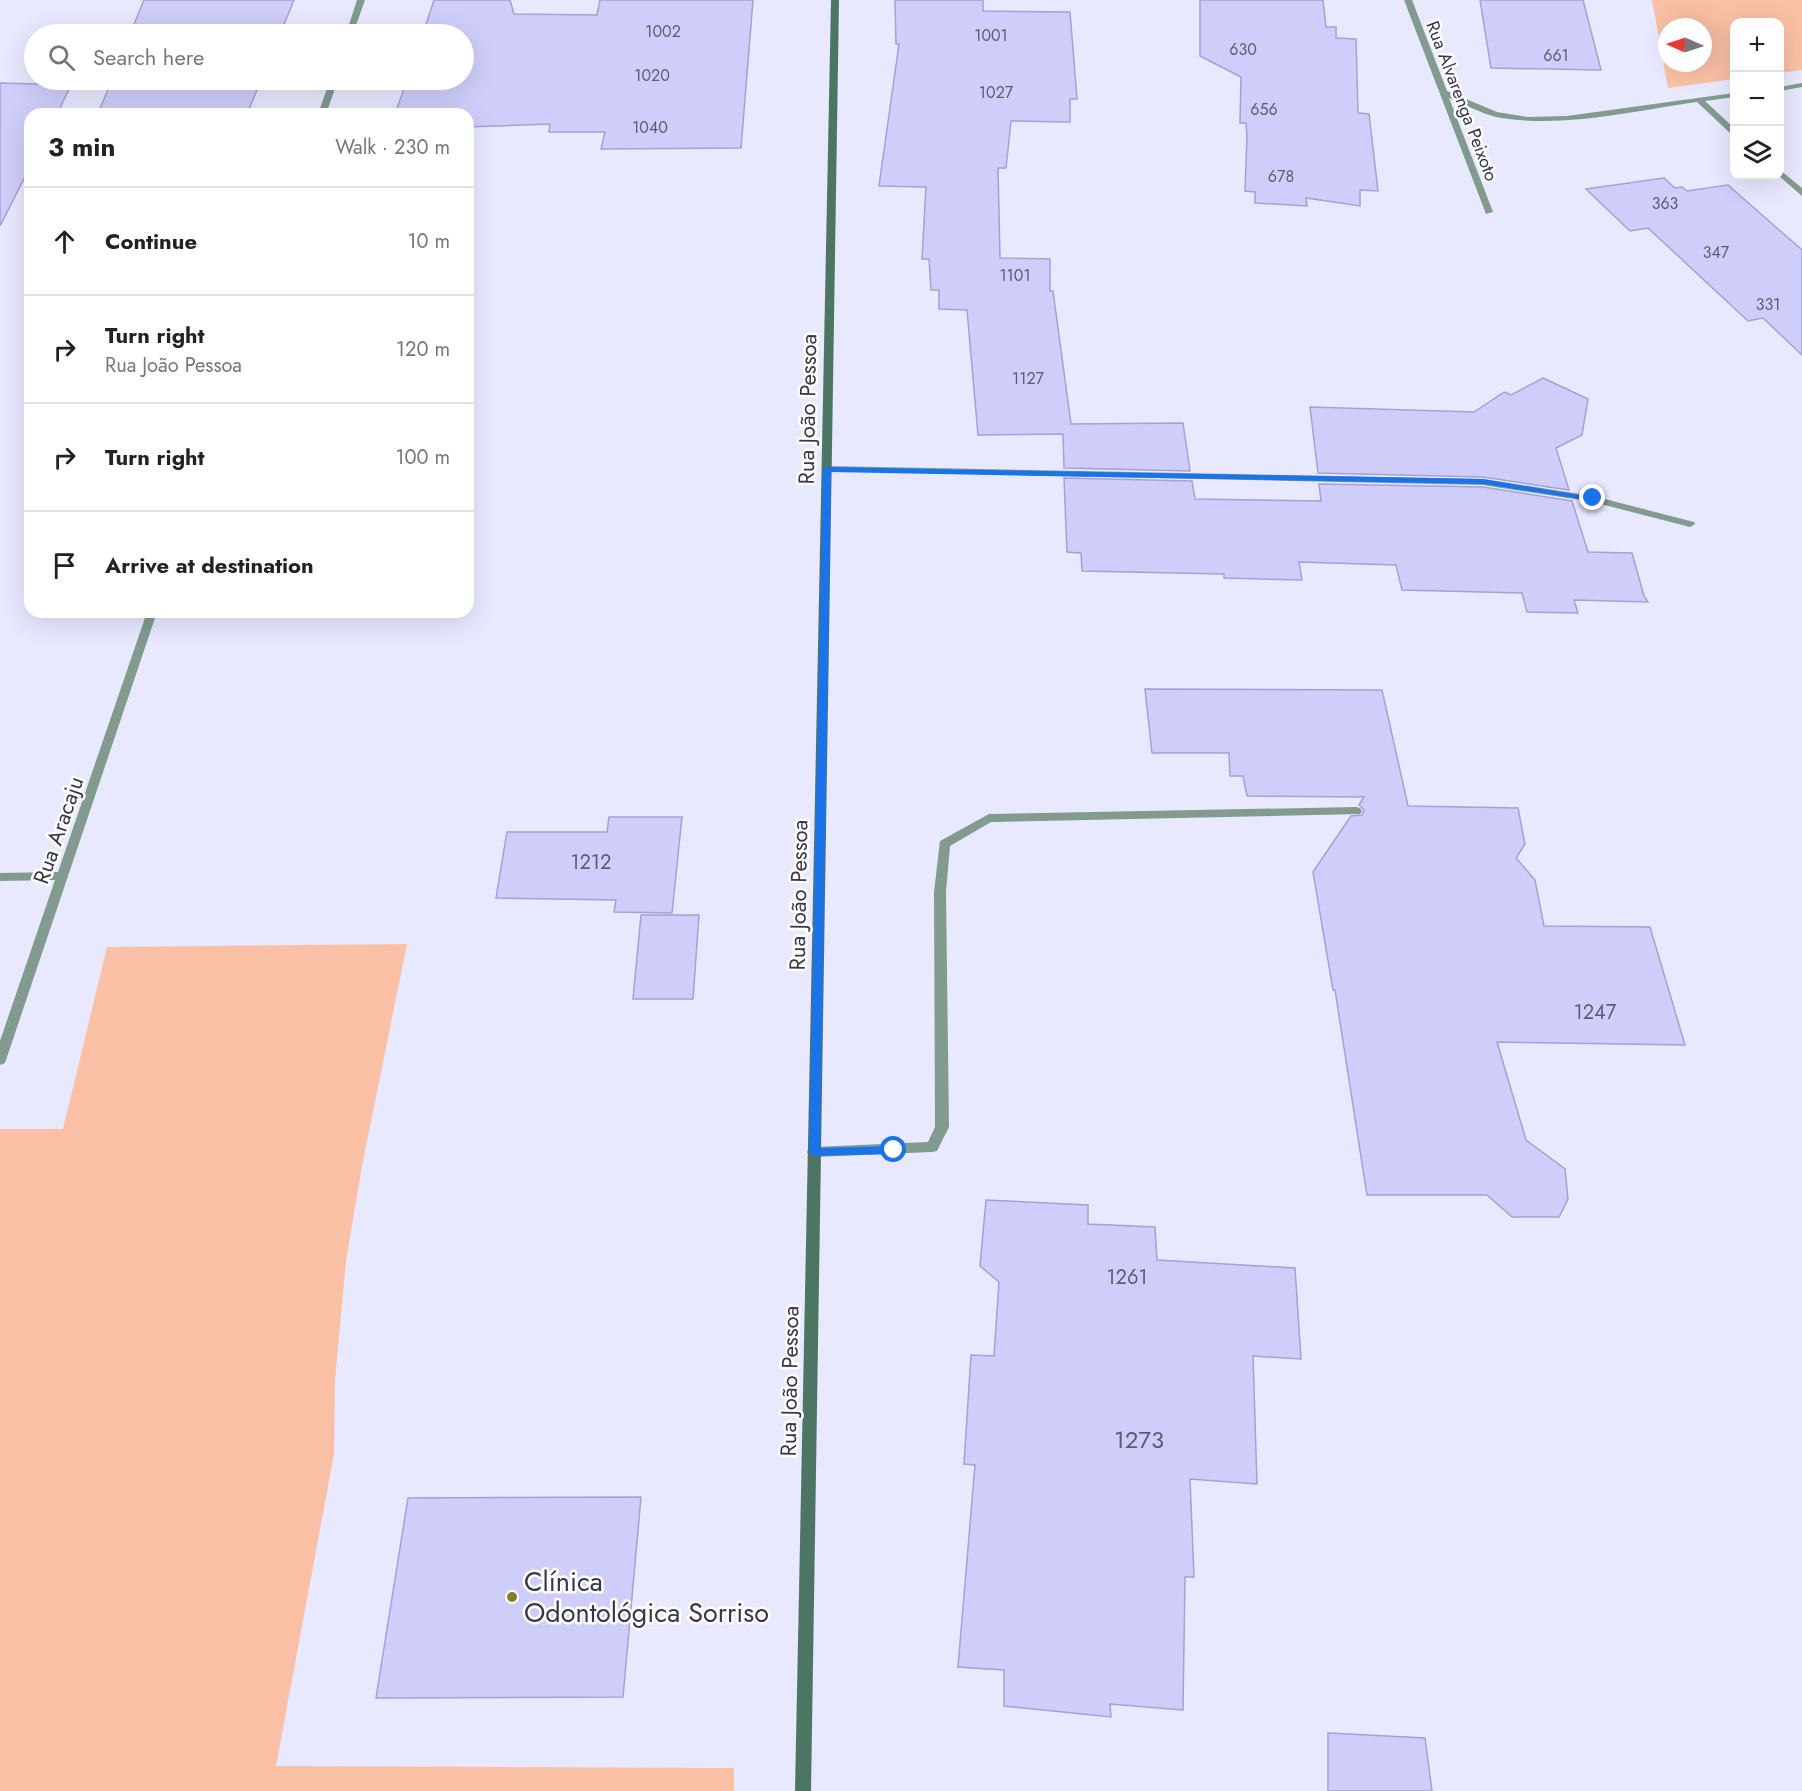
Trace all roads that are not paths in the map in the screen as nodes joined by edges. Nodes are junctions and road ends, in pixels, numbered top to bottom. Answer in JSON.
{"nodes":[{"id":1,"x":361,"y":0,"type":"edge"},
{"id":2,"x":835,"y":0,"type":"edge"},
{"id":3,"x":1408,"y":0,"type":"edge"},
{"id":4,"x":353,"y":24,"type":"edge"},
{"id":5,"x":1802,"y":85,"type":"edge"},
{"id":6,"x":1784,"y":87,"type":"edge"},
{"id":7,"x":330,"y":90,"type":"edge"},
{"id":8,"x":1443,"y":92,"type":"junction"},
{"id":9,"x":1730,"y":96,"type":"edge"},
{"id":10,"x":1699,"y":100,"type":"junction"},
{"id":11,"x":324,"y":108,"type":"edge"},
{"id":12,"x":1730,"y":128,"type":"edge"},
{"id":13,"x":1784,"y":177,"type":"edge"},
{"id":14,"x":1802,"y":193,"type":"edge"},
{"id":15,"x":1489,"y":212,"type":"dead end"},
{"id":16,"x":827,"y":469,"type":"junction"},
{"id":17,"x":1690,"y":524,"type":"dead end"},
{"id":18,"x":150,"y":618,"type":"edge"},
{"id":19,"x":1356,"y":812,"type":"dead end"},
{"id":20,"x":62,"y":876,"type":"junction"},
{"id":21,"x":0,"y":877,"type":"edge"},
{"id":22,"x":0,"y":1060,"type":"edge"},
{"id":23,"x":814,"y":1152,"type":"junction"},
{"id":24,"x":803,"y":1791,"type":"edge"}],
"edges":[{"from":1,"to":4,"type":"street"},
{"from":2,"to":16,"type":"street","name":"Rua João Pessoa"},
{"from":3,"to":8,"type":"street","name":"Rua Alvarenga Peixoto"},
{"from":5,"to":6,"type":"street"},
{"from":7,"to":11,"type":"street"},
{"from":8,"to":10,"type":"street"},
{"from":8,"to":15,"type":"street","name":"Rua Alvarenga Peixoto"},
{"from":9,"to":10,"type":"street"},
{"from":10,"to":12,"type":"street"},
{"from":13,"to":14,"type":"street"},
{"from":16,"to":17,"type":"street"},
{"from":16,"to":23,"type":"street","name":"Rua João Pessoa"},
{"from":18,"to":20,"type":"street","name":"Rua Aracaju"},
{"from":19,"to":23,"type":"street"},
{"from":20,"to":21,"type":"street"},
{"from":20,"to":22,"type":"street","name":"Rua Aracaju"},
{"from":23,"to":24,"type":"street","name":"Rua João Pessoa"}]}
